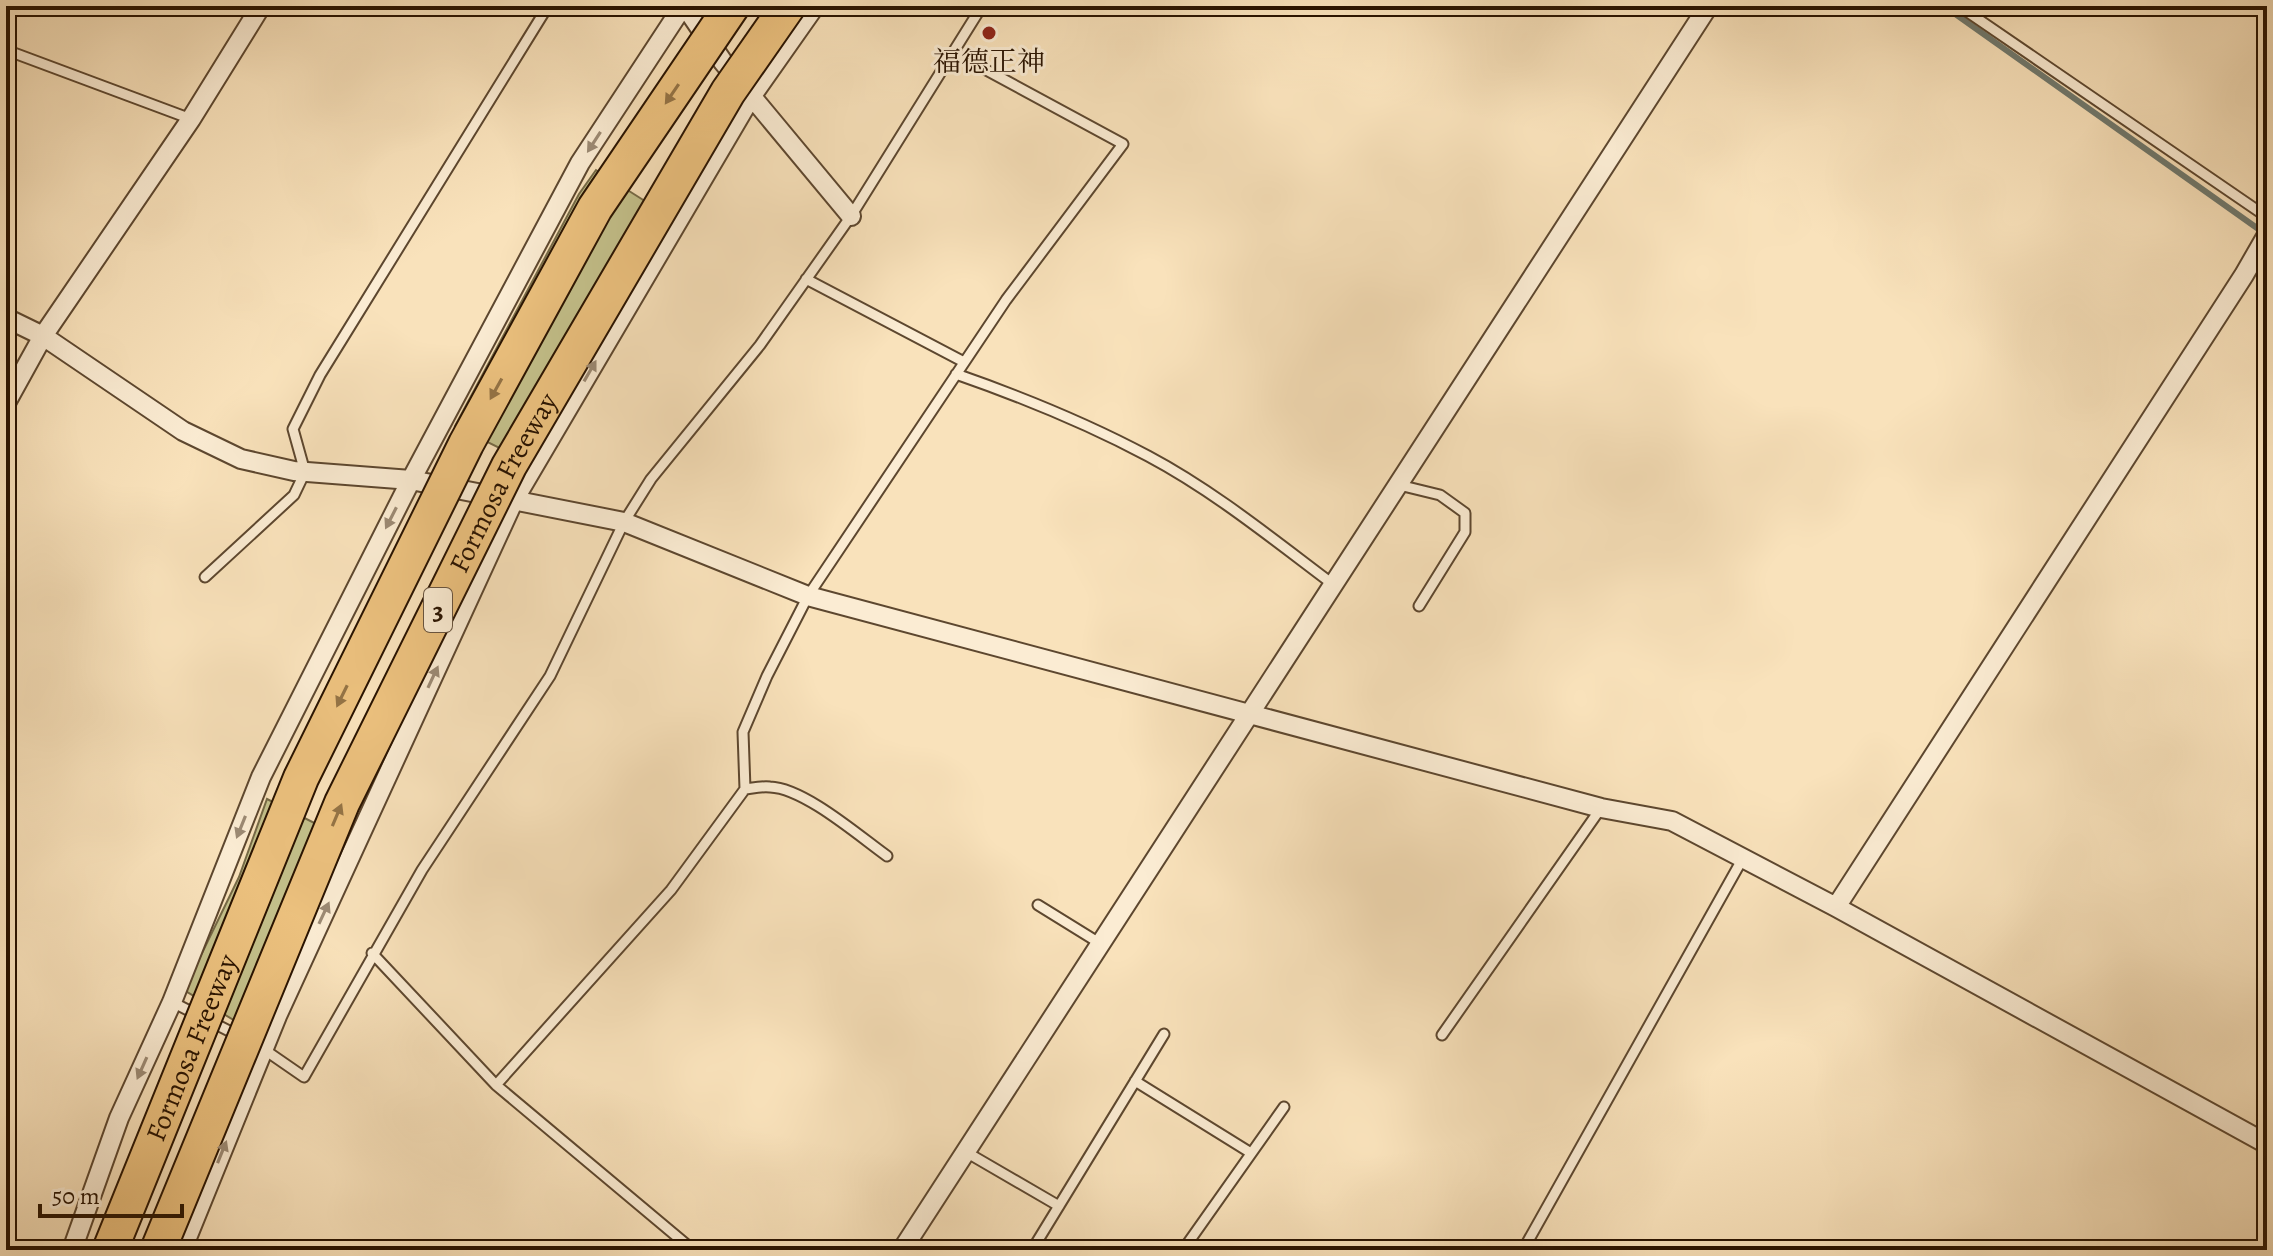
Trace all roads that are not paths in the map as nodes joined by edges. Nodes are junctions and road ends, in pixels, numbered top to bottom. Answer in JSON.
{"nodes":[{"id":1,"x":261,"y":6,"type":"edge"},
{"id":2,"x":548,"y":6,"type":"edge"},
{"id":3,"x":684,"y":6,"type":"edge"},
{"id":4,"x":732,"y":6,"type":"edge"},
{"id":5,"x":788,"y":6,"type":"edge"},
{"id":6,"x":815,"y":6,"type":"edge"},
{"id":7,"x":982,"y":6,"type":"edge"},
{"id":8,"x":1959,"y":6,"type":"edge"},
{"id":9,"x":1707,"y":7,"type":"edge"},
{"id":10,"x":6,"y":50,"type":"edge"},
{"id":11,"x":953,"y":52,"type":"junction"},
{"id":12,"x":751,"y":97,"type":"junction"},
{"id":13,"x":191,"y":119,"type":"junction"},
{"id":14,"x":851,"y":216,"type":"junction"},
{"id":15,"x":2267,"y":217,"type":"edge"},
{"id":16,"x":2265,"y":239,"type":"edge"},
{"id":17,"x":806,"y":279,"type":"junction"},
{"id":18,"x":6,"y":318,"type":"edge"},
{"id":19,"x":43,"y":336,"type":"junction"},
{"id":20,"x":964,"y":362,"type":"junction"},
{"id":21,"x":956,"y":374,"type":"junction"},
{"id":22,"x":6,"y":403,"type":"edge"},
{"id":23,"x":305,"y":472,"type":"junction"},
{"id":24,"x":411,"y":480,"type":"junction"},
{"id":25,"x":1399,"y":485,"type":"junction"},
{"id":26,"x":514,"y":500,"type":"junction"},
{"id":27,"x":624,"y":522,"type":"junction"},
{"id":28,"x":205,"y":577,"type":"dead end"},
{"id":29,"x":1334,"y":585,"type":"junction"},
{"id":30,"x":808,"y":596,"type":"junction"},
{"id":31,"x":1419,"y":606,"type":"dead end"},
{"id":32,"x":1250,"y":716,"type":"junction"},
{"id":33,"x":745,"y":789,"type":"junction"},
{"id":34,"x":1601,"y":808,"type":"junction"},
{"id":35,"x":887,"y":856,"type":"dead end"},
{"id":36,"x":1743,"y":858,"type":"junction"},
{"id":37,"x":1038,"y":905,"type":"dead end"},
{"id":38,"x":1836,"y":907,"type":"junction"},
{"id":39,"x":1101,"y":944,"type":"junction"},
{"id":40,"x":372,"y":953,"type":"junction"},
{"id":41,"x":172,"y":1002,"type":"junction"},
{"id":42,"x":1164,"y":1034,"type":"dead end"},
{"id":43,"x":1442,"y":1035,"type":"dead end"},
{"id":44,"x":264,"y":1049,"type":"junction"},
{"id":45,"x":1135,"y":1081,"type":"junction"},
{"id":46,"x":496,"y":1085,"type":"junction"},
{"id":47,"x":1284,"y":1107,"type":"dead end"},
{"id":48,"x":2267,"y":1144,"type":"edge"},
{"id":49,"x":966,"y":1152,"type":"junction"},
{"id":50,"x":1251,"y":1153,"type":"junction"},
{"id":51,"x":1059,"y":1206,"type":"junction"},
{"id":52,"x":72,"y":1250,"type":"edge"},
{"id":53,"x":110,"y":1250,"type":"edge"},
{"id":54,"x":158,"y":1250,"type":"edge"},
{"id":55,"x":182,"y":1250,"type":"edge"},
{"id":56,"x":693,"y":1250,"type":"edge"},
{"id":57,"x":902,"y":1250,"type":"edge"},
{"id":58,"x":1032,"y":1250,"type":"edge"},
{"id":59,"x":1183,"y":1250,"type":"edge"},
{"id":60,"x":1523,"y":1250,"type":"edge"}],
"edges":[{"from":1,"to":13,"type":"street"},
{"from":2,"to":23,"type":"lane"},
{"from":3,"to":12,"type":"street"},
{"from":3,"to":24,"type":"street","one_way":true},
{"from":4,"to":53,"type":"highway","name":"Formosa Freeway","number":"3","one_way":true,"bridge":true},
{"from":54,"to":5,"type":"highway","name":"Formosa Freeway","number":"3","one_way":true,"bridge":true},
{"from":6,"to":12,"type":"street"},
{"from":7,"to":11,"type":"lane"},
{"from":8,"to":15,"type":"lane"},
{"from":9,"to":25,"type":"street"},
{"from":10,"to":13,"type":"lane"},
{"from":11,"to":14,"type":"lane"},
{"from":11,"to":20,"type":"lane"},
{"from":12,"to":14,"type":"street"},
{"from":26,"to":12,"type":"street","one_way":true},
{"from":13,"to":19,"type":"street"},
{"from":14,"to":17,"type":"lane"},
{"from":16,"to":38,"type":"street"},
{"from":17,"to":20,"type":"lane"},
{"from":17,"to":27,"type":"lane"},
{"from":18,"to":19,"type":"street"},
{"from":19,"to":22,"type":"street"},
{"from":19,"to":23,"type":"street"},
{"from":20,"to":21,"type":"lane"},
{"from":21,"to":29,"type":"lane"},
{"from":21,"to":30,"type":"lane"},
{"from":23,"to":24,"type":"street"},
{"from":23,"to":28,"type":"lane"},
{"from":24,"to":26,"type":"street"},
{"from":24,"to":41,"type":"street","one_way":true},
{"from":25,"to":29,"type":"street"},
{"from":25,"to":31,"type":"lane"},
{"from":26,"to":27,"type":"street"},
{"from":44,"to":26,"type":"street","one_way":true},
{"from":27,"to":30,"type":"street"},
{"from":27,"to":40,"type":"lane"},
{"from":29,"to":32,"type":"street"},
{"from":30,"to":32,"type":"street"},
{"from":30,"to":33,"type":"lane"},
{"from":32,"to":34,"type":"street"},
{"from":32,"to":39,"type":"street"},
{"from":33,"to":35,"type":"lane"},
{"from":33,"to":46,"type":"lane"},
{"from":34,"to":36,"type":"street"},
{"from":34,"to":43,"type":"lane"},
{"from":36,"to":38,"type":"street"},
{"from":36,"to":60,"type":"lane"},
{"from":37,"to":39,"type":"lane"},
{"from":38,"to":48,"type":"street"},
{"from":39,"to":49,"type":"street"},
{"from":40,"to":44,"type":"lane"},
{"from":40,"to":46,"type":"lane"},
{"from":41,"to":44,"type":"lane"},
{"from":41,"to":52,"type":"street","one_way":true},
{"from":42,"to":45,"type":"lane"},
{"from":55,"to":44,"type":"street","one_way":true},
{"from":45,"to":50,"type":"lane"},
{"from":45,"to":51,"type":"lane"},
{"from":46,"to":56,"type":"lane"},
{"from":47,"to":50,"type":"lane"},
{"from":49,"to":51,"type":"lane"},
{"from":49,"to":57,"type":"street"},
{"from":50,"to":59,"type":"lane"},
{"from":51,"to":58,"type":"lane"}]}
